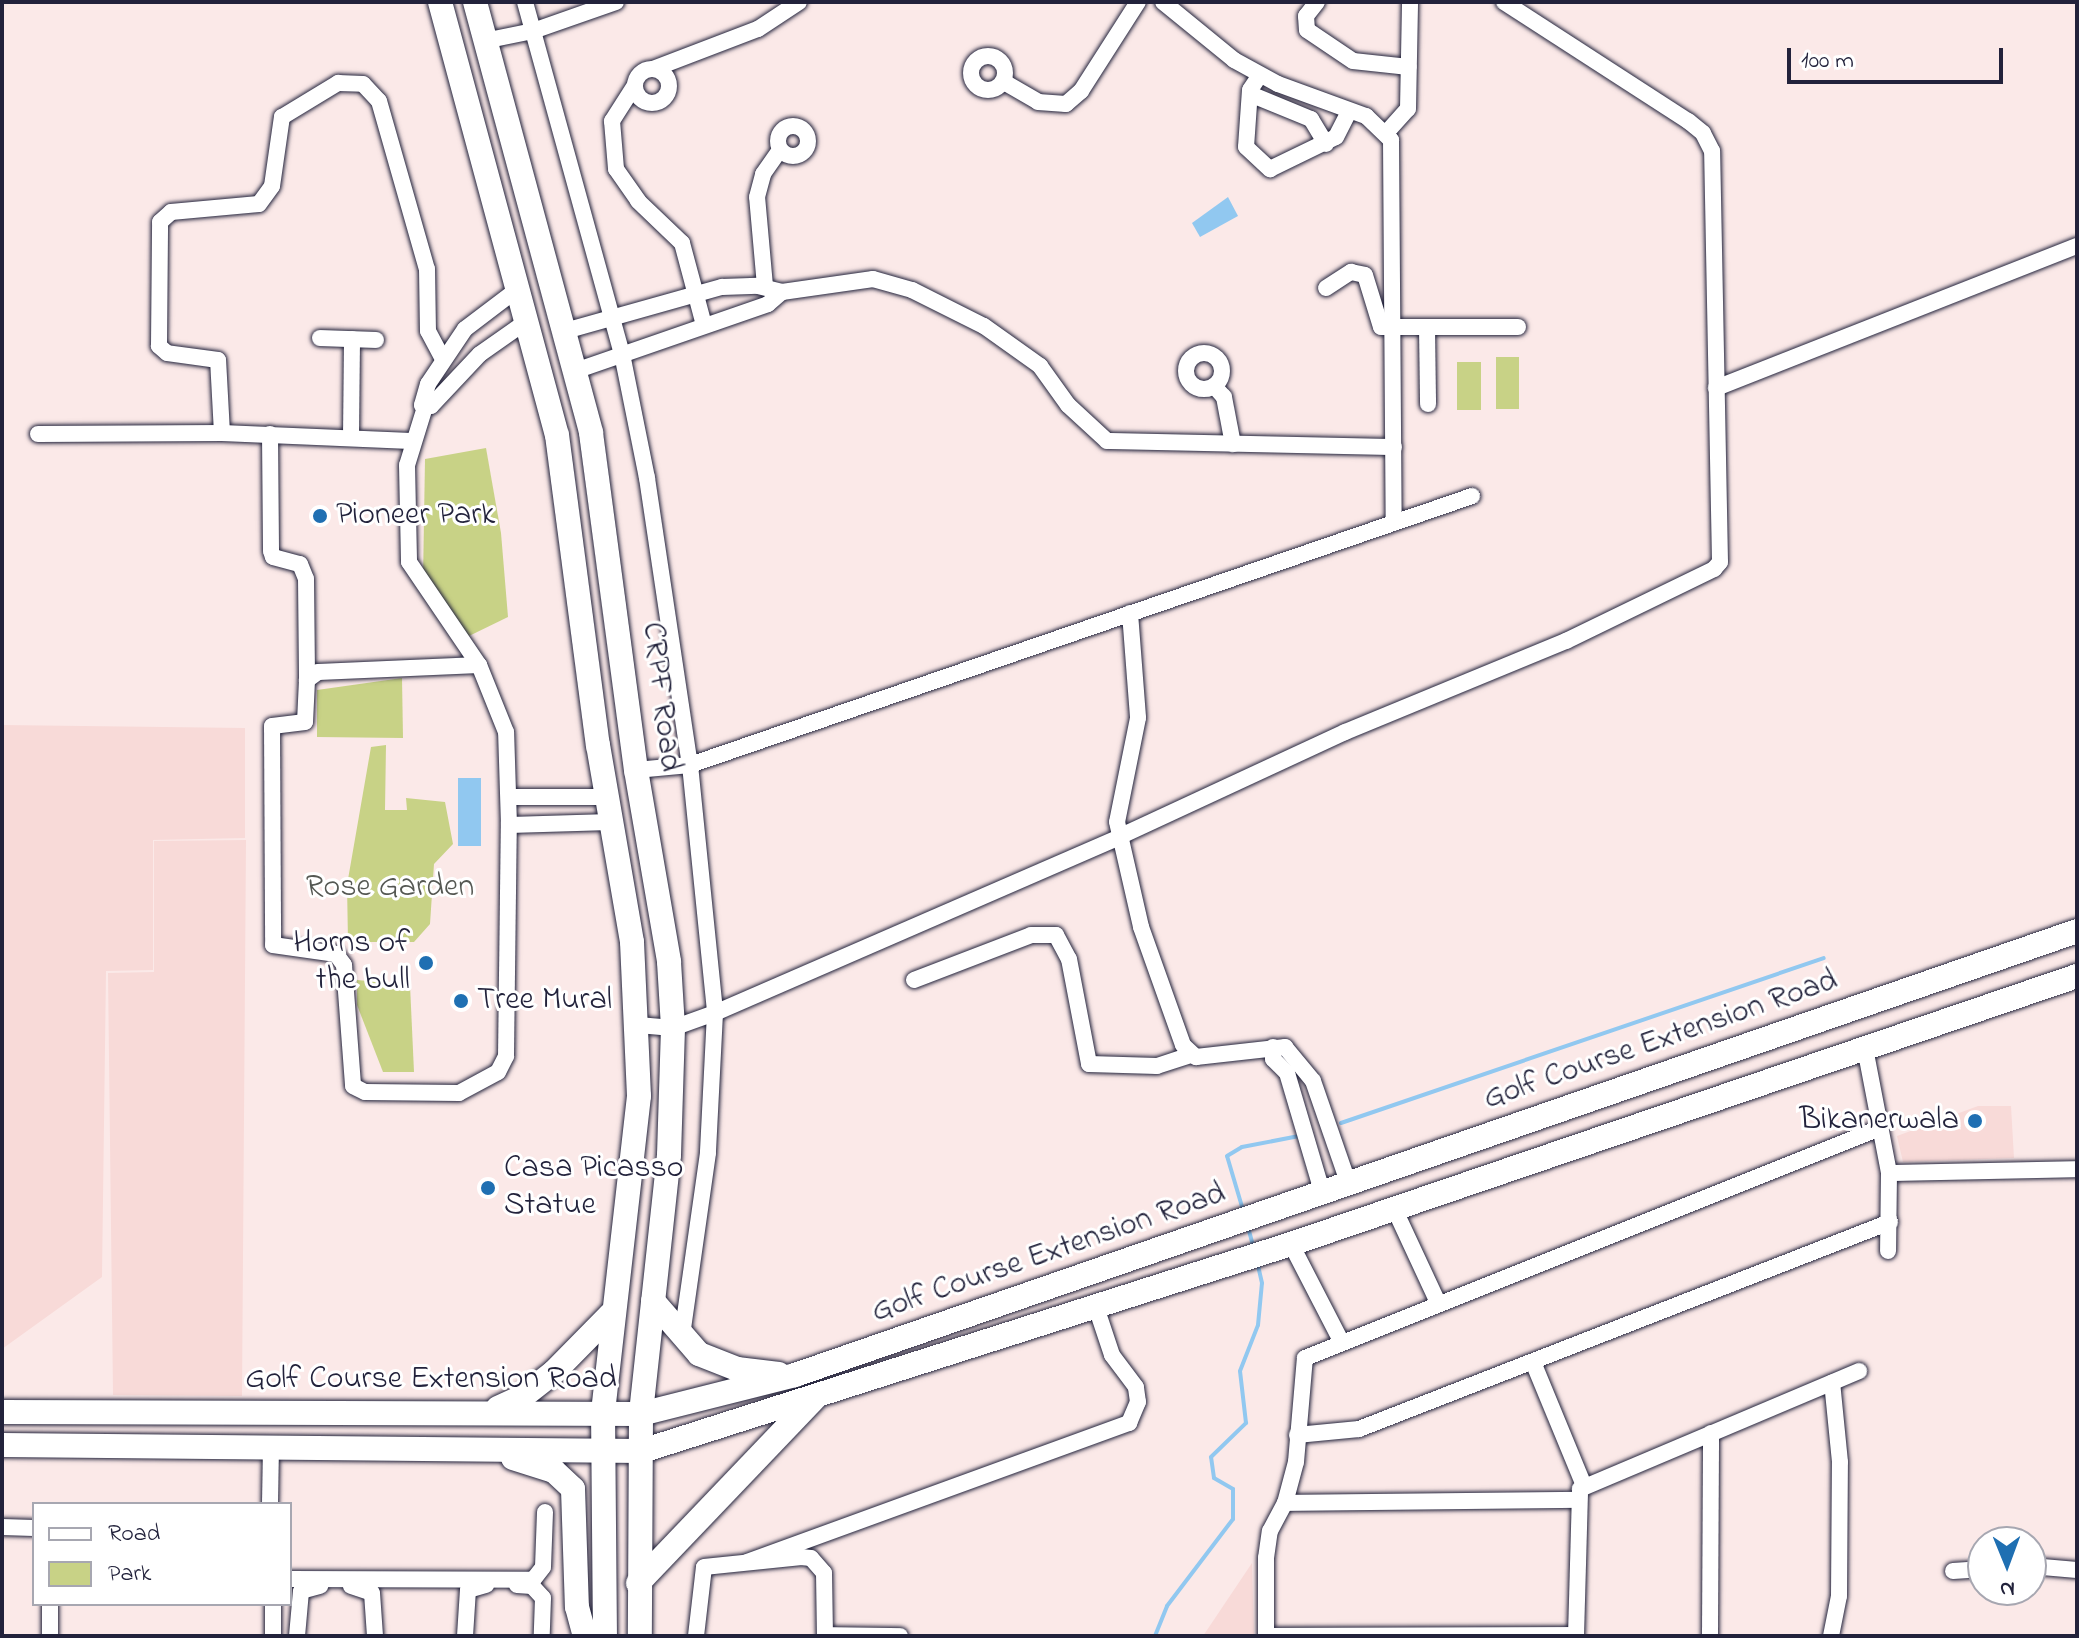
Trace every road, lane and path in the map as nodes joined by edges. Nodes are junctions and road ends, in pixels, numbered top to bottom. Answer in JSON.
{"nodes":[{"id":1,"x":440,"y":2,"type":"edge"},
{"id":2,"x":475,"y":2,"type":"edge"},
{"id":3,"x":525,"y":2,"type":"edge"},
{"id":4,"x":616,"y":2,"type":"edge"},
{"id":5,"x":799,"y":2,"type":"edge"},
{"id":6,"x":1138,"y":2,"type":"edge"},
{"id":7,"x":1163,"y":2,"type":"edge"},
{"id":8,"x":1317,"y":2,"type":"edge"},
{"id":9,"x":1410,"y":2,"type":"edge"},
{"id":10,"x":1504,"y":2,"type":"edge"},
{"id":11,"x":533,"y":31,"type":"junction"},
{"id":12,"x":486,"y":50,"type":"junction"},
{"id":13,"x":1409,"y":67,"type":"junction"},
{"id":14,"x":653,"y":69,"type":"junction"},
{"id":15,"x":457,"y":70,"type":"junction"},
{"id":16,"x":1260,"y":75,"type":"junction"},
{"id":17,"x":1004,"y":82,"type":"dead end"},
{"id":18,"x":635,"y":85,"type":"junction"},
{"id":19,"x":1250,"y":94,"type":"junction"},
{"id":20,"x":1349,"y":112,"type":"junction"},
{"id":21,"x":1387,"y":132,"type":"junction"},
{"id":22,"x":1326,"y":144,"type":"junction"},
{"id":23,"x":780,"y":150,"type":"dead end"},
{"id":24,"x":2077,"y":246,"type":"edge"},
{"id":25,"x":765,"y":286,"type":"junction"},
{"id":26,"x":519,"y":288,"type":"junction"},
{"id":27,"x":1326,"y":288,"type":"dead end"},
{"id":28,"x":697,"y":292,"type":"junction"},
{"id":29,"x":782,"y":292,"type":"junction"},
{"id":30,"x":613,"y":315,"type":"junction"},
{"id":31,"x":527,"y":321,"type":"junction"},
{"id":32,"x":471,"y":325,"type":"junction"},
{"id":33,"x":704,"y":325,"type":"junction"},
{"id":34,"x":1518,"y":327,"type":"dead end"},
{"id":35,"x":1393,"y":328,"type":"junction"},
{"id":36,"x":1427,"y":328,"type":"junction"},
{"id":37,"x":565,"y":331,"type":"junction"},
{"id":38,"x":320,"y":338,"type":"dead end"},
{"id":39,"x":352,"y":339,"type":"junction"},
{"id":40,"x":376,"y":340,"type":"dead end"},
{"id":41,"x":488,"y":348,"type":"junction"},
{"id":42,"x":622,"y":354,"type":"junction"},
{"id":43,"x":443,"y":359,"type":"junction"},
{"id":44,"x":575,"y":371,"type":"junction"},
{"id":45,"x":1214,"y":386,"type":"dead end"},
{"id":46,"x":1716,"y":388,"type":"junction"},
{"id":47,"x":1428,"y":404,"type":"dead end"},
{"id":48,"x":425,"y":407,"type":"junction"},
{"id":49,"x":222,"y":433,"type":"junction"},
{"id":50,"x":38,"y":434,"type":"dead end"},
{"id":51,"x":270,"y":434,"type":"junction"},
{"id":52,"x":351,"y":436,"type":"junction"},
{"id":53,"x":411,"y":441,"type":"junction"},
{"id":54,"x":1233,"y":444,"type":"junction"},
{"id":55,"x":1394,"y":447,"type":"junction"},
{"id":56,"x":1472,"y":496,"type":"dead end"},
{"id":57,"x":1394,"y":523,"type":"junction"},
{"id":58,"x":1130,"y":613,"type":"junction"},
{"id":59,"x":479,"y":665,"type":"junction"},
{"id":60,"x":307,"y":680,"type":"junction"},
{"id":61,"x":690,"y":765,"type":"junction"},
{"id":62,"x":636,"y":770,"type":"junction"},
{"id":63,"x":509,"y":797,"type":"junction"},
{"id":64,"x":606,"y":797,"type":"junction"},
{"id":65,"x":611,"y":822,"type":"junction"},
{"id":66,"x":509,"y":825,"type":"junction"},
{"id":67,"x":1119,"y":837,"type":"junction"},
{"id":68,"x":2077,"y":931,"type":"edge"},
{"id":69,"x":2077,"y":976,"type":"edge"},
{"id":70,"x":914,"y":980,"type":"dead end"},
{"id":71,"x":715,"y":1013,"type":"junction"},
{"id":72,"x":638,"y":1025,"type":"junction"},
{"id":73,"x":673,"y":1028,"type":"junction"},
{"id":74,"x":1273,"y":1047,"type":"junction"},
{"id":75,"x":1865,"y":1048,"type":"junction"},
{"id":76,"x":1190,"y":1055,"type":"junction"},
{"id":77,"x":1880,"y":1128,"type":"junction"},
{"id":78,"x":2077,"y":1169,"type":"edge"},
{"id":79,"x":1889,"y":1173,"type":"junction"},
{"id":80,"x":1348,"y":1182,"type":"junction"},
{"id":81,"x":1322,"y":1191,"type":"junction"},
{"id":82,"x":1394,"y":1208,"type":"junction"},
{"id":83,"x":1890,"y":1222,"type":"junction"},
{"id":84,"x":1291,"y":1244,"type":"junction"},
{"id":85,"x":1888,"y":1251,"type":"dead end"},
{"id":86,"x":1018,"y":1298,"type":"junction"},
{"id":87,"x":653,"y":1301,"type":"junction"},
{"id":88,"x":1438,"y":1303,"type":"junction"},
{"id":89,"x":1096,"y":1307,"type":"junction"},
{"id":90,"x":611,"y":1314,"type":"junction"},
{"id":91,"x":1031,"y":1328,"type":"junction"},
{"id":92,"x":682,"y":1336,"type":"junction"},
{"id":93,"x":1341,"y":1341,"type":"junction"},
{"id":94,"x":1533,"y":1362,"type":"junction"},
{"id":95,"x":1859,"y":1371,"type":"dead end"},
{"id":96,"x":795,"y":1375,"type":"junction"},
{"id":97,"x":1832,"y":1382,"type":"junction"},
{"id":98,"x":816,"y":1397,"type":"junction"},
{"id":99,"x":492,"y":1410,"type":"junction"},
{"id":100,"x":603,"y":1410,"type":"junction"},
{"id":101,"x":2,"y":1412,"type":"edge"},
{"id":102,"x":641,"y":1414,"type":"junction"},
{"id":103,"x":1711,"y":1433,"type":"junction"},
{"id":104,"x":1297,"y":1435,"type":"junction"},
{"id":105,"x":2,"y":1445,"type":"edge"},
{"id":106,"x":271,"y":1448,"type":"junction"},
{"id":107,"x":604,"y":1449,"type":"junction"},
{"id":108,"x":502,"y":1450,"type":"junction"},
{"id":109,"x":642,"y":1451,"type":"junction"},
{"id":110,"x":1580,"y":1493,"type":"junction"},
{"id":111,"x":270,"y":1502,"type":"edge"},
{"id":112,"x":1285,"y":1503,"type":"junction"},
{"id":113,"x":545,"y":1512,"type":"dead end"},
{"id":114,"x":2,"y":1527,"type":"edge"},
{"id":115,"x":32,"y":1528,"type":"edge"},
{"id":116,"x":747,"y":1562,"type":"junction"},
{"id":117,"x":2047,"y":1567,"type":"edge"},
{"id":118,"x":1967,"y":1570,"type":"edge"},
{"id":119,"x":2077,"y":1570,"type":"edge"},
{"id":120,"x":1953,"y":1571,"type":"dead end"},
{"id":121,"x":292,"y":1579,"type":"edge"},
{"id":122,"x":638,"y":1583,"type":"junction"},
{"id":123,"x":50,"y":1606,"type":"edge"},
{"id":124,"x":273,"y":1606,"type":"edge"},
{"id":125,"x":1576,"y":1635,"type":"edge"},
{"id":126,"x":50,"y":1636,"type":"edge"},
{"id":127,"x":273,"y":1636,"type":"edge"},
{"id":128,"x":297,"y":1636,"type":"edge"},
{"id":129,"x":375,"y":1636,"type":"edge"},
{"id":130,"x":465,"y":1636,"type":"edge"},
{"id":131,"x":542,"y":1636,"type":"edge"},
{"id":132,"x":585,"y":1636,"type":"edge"},
{"id":133,"x":605,"y":1636,"type":"edge"},
{"id":134,"x":640,"y":1636,"type":"edge"},
{"id":135,"x":696,"y":1636,"type":"edge"},
{"id":136,"x":825,"y":1636,"type":"edge"},
{"id":137,"x":900,"y":1636,"type":"edge"},
{"id":138,"x":1266,"y":1636,"type":"edge"},
{"id":139,"x":1710,"y":1636,"type":"edge"},
{"id":140,"x":1831,"y":1636,"type":"edge"}],
"edges":[{"from":1,"to":15,"type":"main road"},
{"from":2,"to":12,"type":"main road","name":"CRPF Road"},
{"from":3,"to":11,"type":"street"},
{"from":4,"to":11,"type":"street"},
{"from":5,"to":14,"type":"street"},
{"from":6,"to":17,"type":"street"},
{"from":7,"to":16,"type":"street"},
{"from":8,"to":13,"type":"street"},
{"from":9,"to":13,"type":"street"},
{"from":10,"to":46,"type":"street"},
{"from":11,"to":12,"type":"street"},
{"from":11,"to":30,"type":"street"},
{"from":12,"to":15,"type":"main road"},
{"from":12,"to":37,"type":"main road","name":"CRPF Road"},
{"from":13,"to":21,"type":"street"},
{"from":14,"to":18,"type":"street"},
{"from":14,"to":18,"type":"street"},
{"from":15,"to":26,"type":"main road"},
{"from":16,"to":19,"type":"street"},
{"from":16,"to":20,"type":"street"},
{"from":18,"to":28,"type":"street"},
{"from":19,"to":22,"type":"street"},
{"from":19,"to":22,"type":"street"},
{"from":20,"to":21,"type":"street"},
{"from":20,"to":22,"type":"street"},
{"from":21,"to":35,"type":"street"},
{"from":23,"to":25,"type":"street"},
{"from":24,"to":46,"type":"street"},
{"from":25,"to":28,"type":"street"},
{"from":25,"to":29,"type":"street"},
{"from":26,"to":31,"type":"main road"},
{"from":26,"to":32,"type":"street"},
{"from":27,"to":35,"type":"street"},
{"from":28,"to":30,"type":"street"},
{"from":28,"to":33,"type":"street"},
{"from":29,"to":33,"type":"street"},
{"from":29,"to":54,"type":"street"},
{"from":30,"to":37,"type":"street"},
{"from":30,"to":42,"type":"street"},
{"from":31,"to":41,"type":"street"},
{"from":31,"to":64,"type":"main road"},
{"from":32,"to":41,"type":"street"},
{"from":32,"to":43,"type":"street"},
{"from":33,"to":42,"type":"street"},
{"from":34,"to":36,"type":"street"},
{"from":35,"to":36,"type":"street"},
{"from":35,"to":55,"type":"street"},
{"from":36,"to":47,"type":"street"},
{"from":37,"to":44,"type":"main road","name":"CRPF Road"},
{"from":38,"to":39,"type":"street"},
{"from":39,"to":40,"type":"street"},
{"from":39,"to":52,"type":"street"},
{"from":41,"to":48,"type":"street"},
{"from":42,"to":44,"type":"street"},
{"from":42,"to":61,"type":"street"},
{"from":43,"to":48,"type":"street"},
{"from":43,"to":49,"type":"street"},
{"from":44,"to":62,"type":"main road","name":"CRPF Road"},
{"from":45,"to":54,"type":"street"},
{"from":46,"to":67,"type":"street"},
{"from":48,"to":53,"type":"street"},
{"from":49,"to":50,"type":"street"},
{"from":49,"to":51,"type":"street"},
{"from":51,"to":52,"type":"street"},
{"from":51,"to":60,"type":"street"},
{"from":52,"to":53,"type":"street"},
{"from":53,"to":59,"type":"street"},
{"from":54,"to":55,"type":"street"},
{"from":55,"to":57,"type":"street"},
{"from":56,"to":57,"type":"street"},
{"from":57,"to":58,"type":"street"},
{"from":58,"to":61,"type":"street"},
{"from":58,"to":67,"type":"street"},
{"from":59,"to":60,"type":"street"},
{"from":59,"to":63,"type":"street"},
{"from":60,"to":66,"type":"street"},
{"from":61,"to":62,"type":"street"},
{"from":61,"to":71,"type":"street"},
{"from":62,"to":73,"type":"main road","name":"CRPF Road"},
{"from":63,"to":64,"type":"street"},
{"from":63,"to":66,"type":"street"},
{"from":64,"to":65,"type":"main road"},
{"from":65,"to":66,"type":"street"},
{"from":65,"to":72,"type":"main road"},
{"from":67,"to":71,"type":"street"},
{"from":67,"to":76,"type":"street"},
{"from":68,"to":80,"type":"main road","name":"Golf Course Extension Road"},
{"from":69,"to":75,"type":"main road","name":"Golf Course Extension Road"},
{"from":70,"to":76,"type":"street"},
{"from":71,"to":73,"type":"street"},
{"from":71,"to":92,"type":"street"},
{"from":72,"to":73,"type":"street"},
{"from":72,"to":90,"type":"main road"},
{"from":73,"to":87,"type":"main road","name":"CRPF Road"},
{"from":74,"to":76,"type":"street"},
{"from":74,"to":80,"type":"street"},
{"from":74,"to":81,"type":"street"},
{"from":75,"to":77,"type":"street"},
{"from":75,"to":82,"type":"main road","name":"Golf Course Extension Road"},
{"from":77,"to":79,"type":"street"},
{"from":77,"to":88,"type":"street"},
{"from":78,"to":79,"type":"street"},
{"from":79,"to":83,"type":"street"},
{"from":80,"to":81,"type":"main road","name":"Golf Course Extension Road"},
{"from":81,"to":86,"type":"main road","name":"Golf Course Extension Road"},
{"from":82,"to":84,"type":"main road","name":"Golf Course Extension Road"},
{"from":82,"to":88,"type":"street"},
{"from":83,"to":85,"type":"street"},
{"from":83,"to":94,"type":"street"},
{"from":84,"to":89,"type":"main road","name":"Golf Course Extension Road"},
{"from":84,"to":93,"type":"street"},
{"from":86,"to":91,"type":"main road"},
{"from":86,"to":96,"type":"main road","name":"Golf Course Extension Road"},
{"from":87,"to":92,"type":"main road"},
{"from":87,"to":102,"type":"main road","name":"CRPF Road"},
{"from":88,"to":93,"type":"street"},
{"from":89,"to":91,"type":"main road","name":"Golf Course Extension Road"},
{"from":89,"to":116,"type":"street"},
{"from":90,"to":99,"type":"main road"},
{"from":90,"to":100,"type":"main road"},
{"from":91,"to":98,"type":"main road","name":"Golf Course Extension Road"},
{"from":92,"to":96,"type":"main road"},
{"from":93,"to":104,"type":"street"},
{"from":94,"to":104,"type":"street"},
{"from":94,"to":110,"type":"street"},
{"from":95,"to":97,"type":"street"},
{"from":96,"to":102,"type":"main road","name":"Golf Course Extension Road"},
{"from":97,"to":103,"type":"street"},
{"from":97,"to":140,"type":"street"},
{"from":98,"to":109,"type":"main road","name":"Golf Course Extension Road"},
{"from":98,"to":122,"type":"main road"},
{"from":99,"to":100,"type":"main road","name":"Golf Course Extension Road"},
{"from":99,"to":101,"type":"main road","name":"Golf Course Extension Road"},
{"from":100,"to":102,"type":"main road","name":"Golf Course Extension Road"},
{"from":100,"to":107,"type":"main road"},
{"from":102,"to":109,"type":"main road","name":"CRPF Road"},
{"from":103,"to":110,"type":"street"},
{"from":103,"to":139,"type":"street"},
{"from":104,"to":112,"type":"street"},
{"from":105,"to":106,"type":"main road","name":"Golf Course Extension Road"},
{"from":106,"to":108,"type":"main road","name":"Golf Course Extension Road"},
{"from":106,"to":111,"type":"street"},
{"from":107,"to":108,"type":"main road","name":"Golf Course Extension Road"},
{"from":107,"to":109,"type":"main road","name":"Golf Course Extension Road"},
{"from":107,"to":133,"type":"main road"},
{"from":108,"to":132,"type":"main road"},
{"from":109,"to":122,"type":"main road","name":"CRPF Road"},
{"from":110,"to":112,"type":"street"},
{"from":110,"to":125,"type":"street"},
{"from":112,"to":138,"type":"street"},
{"from":113,"to":121,"type":"street"},
{"from":114,"to":115,"type":"street"},
{"from":116,"to":135,"type":"street"},
{"from":116,"to":136,"type":"street"},
{"from":117,"to":119,"type":"street"},
{"from":118,"to":120,"type":"street"},
{"from":122,"to":134,"type":"main road","name":"CRPF Road"},
{"from":123,"to":126,"type":"street"},
{"from":124,"to":127,"type":"street"},
{"from":125,"to":138,"type":"street"},
{"from":128,"to":129,"type":"street"},
{"from":130,"to":131,"type":"street"},
{"from":136,"to":137,"type":"street"}]}
